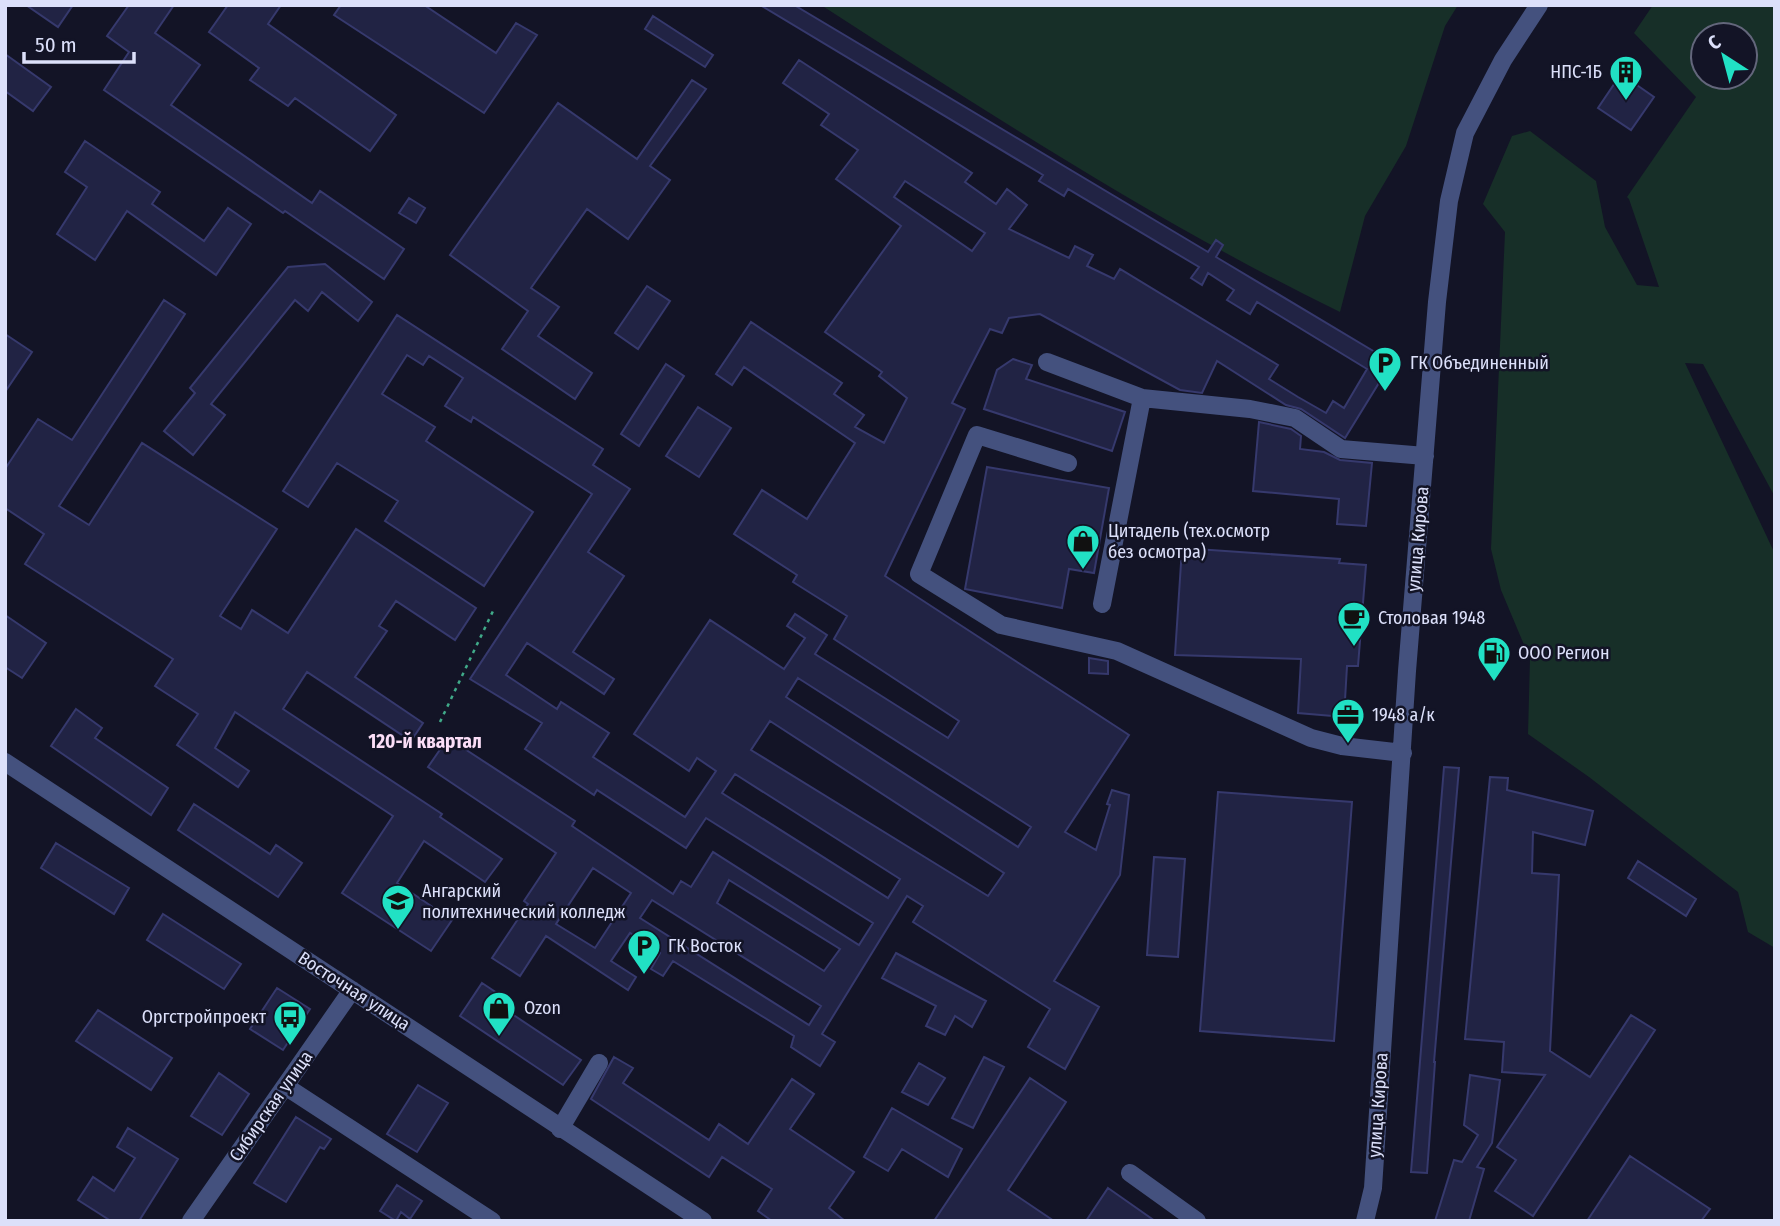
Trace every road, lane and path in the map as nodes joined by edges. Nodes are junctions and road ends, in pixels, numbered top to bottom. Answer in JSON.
{"nodes":[{"id":1,"x":1539,"y":5,"type":"edge"},
{"id":2,"x":1047,"y":362,"type":"dead end"},
{"id":3,"x":1142,"y":398,"type":"junction"},
{"id":4,"x":1425,"y":456,"type":"junction"},
{"id":5,"x":1068,"y":463,"type":"dead end"},
{"id":6,"x":1102,"y":604,"type":"dead end"},
{"id":7,"x":493,"y":611,"type":"dead end"},
{"id":8,"x":440,"y":722,"type":"dead end"},
{"id":9,"x":1403,"y":754,"type":"junction"},
{"id":10,"x":5,"y":762,"type":"edge"},
{"id":11,"x":352,"y":990,"type":"junction"},
{"id":12,"x":599,"y":1063,"type":"dead end"},
{"id":13,"x":285,"y":1086,"type":"junction"},
{"id":14,"x":560,"y":1129,"type":"junction"},
{"id":15,"x":1130,"y":1173,"type":"dead end"},
{"id":16,"x":191,"y":1221,"type":"edge"},
{"id":17,"x":492,"y":1221,"type":"edge"},
{"id":18,"x":702,"y":1221,"type":"edge"},
{"id":19,"x":1197,"y":1221,"type":"edge"},
{"id":20,"x":1365,"y":1221,"type":"edge"}],
"edges":[{"from":1,"to":4,"type":"street","name":"улица Кирова"},
{"from":2,"to":3,"type":"street"},
{"from":3,"to":4,"type":"street"},
{"from":3,"to":6,"type":"street"},
{"from":4,"to":9,"type":"street","name":"улица Кирова"},
{"from":5,"to":9,"type":"street"},
{"from":7,"to":8,"type":"path"},
{"from":9,"to":20,"type":"street","name":"улица Кирова"},
{"from":10,"to":11,"type":"street","name":"Восточная улица"},
{"from":11,"to":13,"type":"street","name":"Сибирская улица"},
{"from":11,"to":14,"type":"street","name":"Восточная улица"},
{"from":12,"to":14,"type":"street"},
{"from":13,"to":16,"type":"street","name":"Сибирская улица"},
{"from":13,"to":17,"type":"street"},
{"from":14,"to":18,"type":"street","name":"Восточная улица"},
{"from":15,"to":19,"type":"street"}]}
